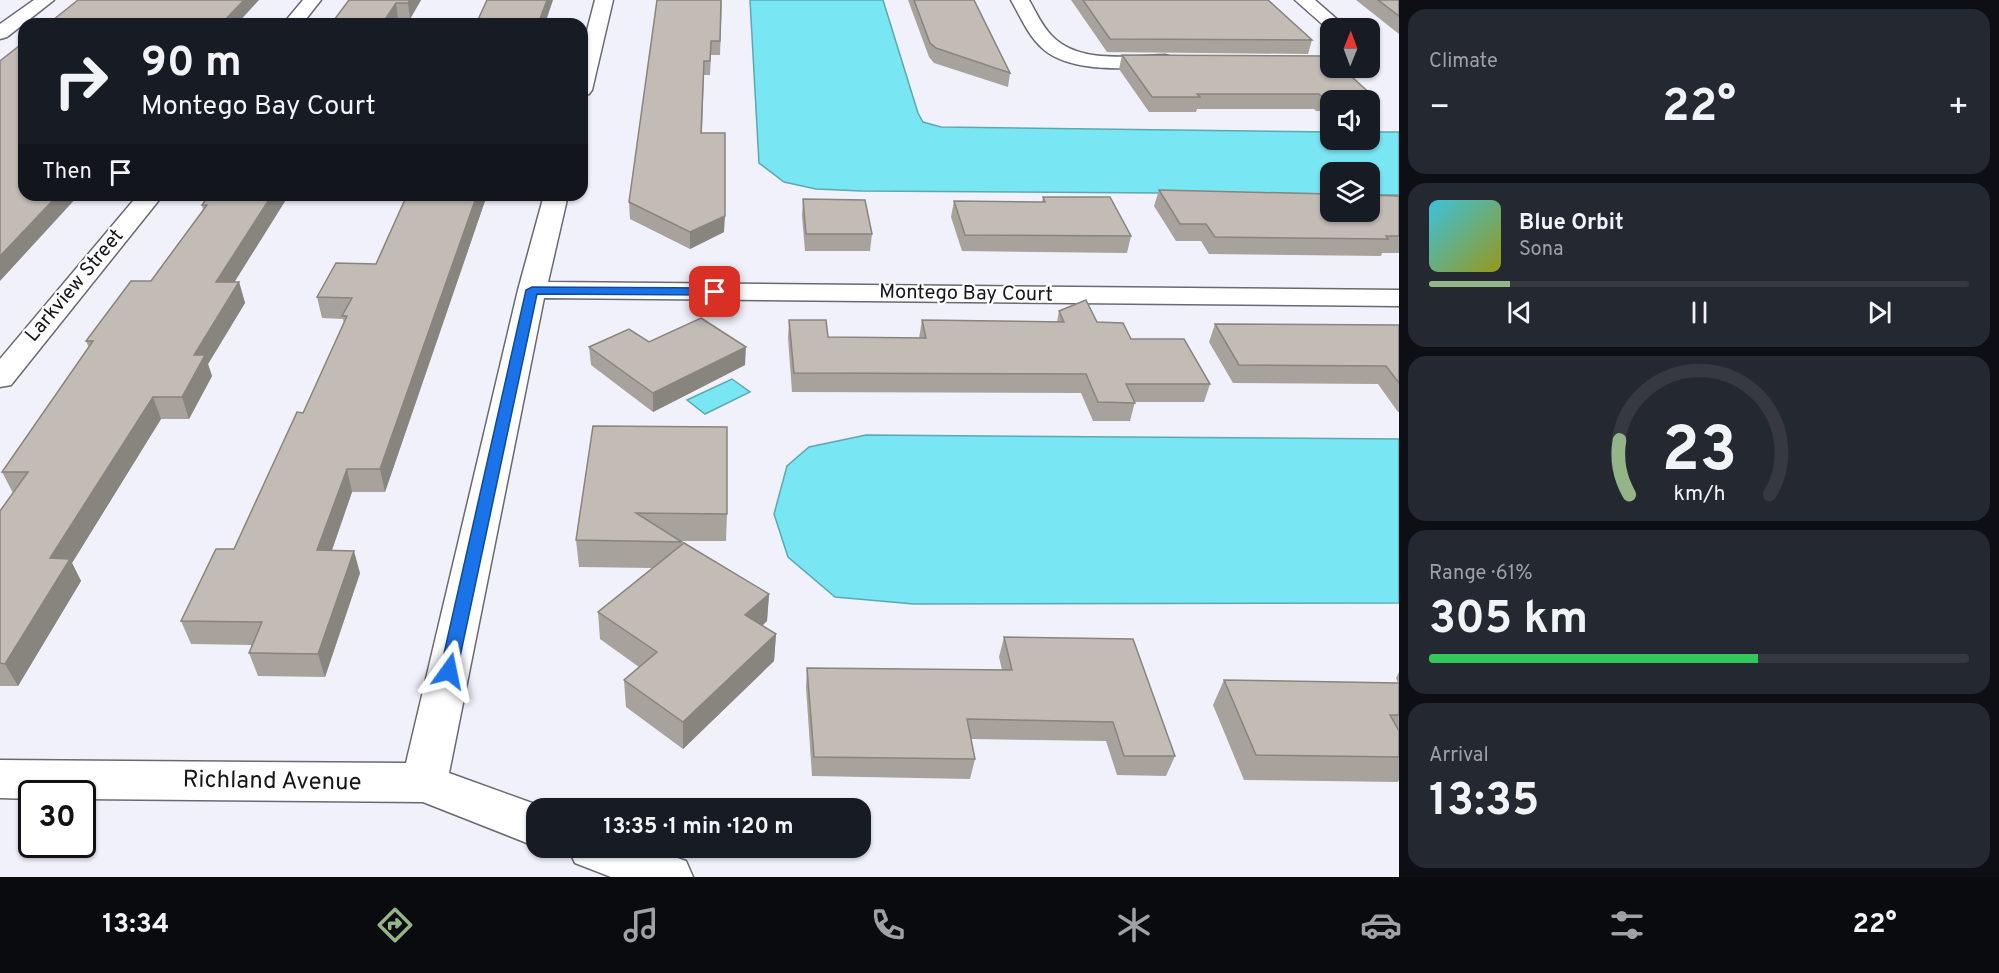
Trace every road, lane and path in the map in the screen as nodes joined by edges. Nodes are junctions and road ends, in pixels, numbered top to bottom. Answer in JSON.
{"nodes":[{"id":1,"x":45,"y":0,"type":"edge"},
{"id":2,"x":312,"y":0,"type":"edge"},
{"id":3,"x":604,"y":0,"type":"edge"},
{"id":4,"x":1020,"y":0,"type":"edge"},
{"id":5,"x":1304,"y":0,"type":"edge"},
{"id":6,"x":20,"y":18,"type":"edge"},
{"id":7,"x":297,"y":18,"type":"edge"},
{"id":8,"x":1326,"y":18,"type":"edge"},
{"id":9,"x":18,"y":20,"type":"edge"},
{"id":10,"x":0,"y":33,"type":"edge"},
{"id":11,"x":1187,"y":62,"type":"edge"},
{"id":12,"x":588,"y":65,"type":"edge"},
{"id":13,"x":146,"y":201,"type":"edge"},
{"id":14,"x":554,"y":201,"type":"edge"},
{"id":15,"x":532,"y":290,"type":"junction"},
{"id":16,"x":1399,"y":298,"type":"edge"},
{"id":17,"x":0,"y":378,"type":"edge"},
{"id":18,"x":0,"y":779,"type":"edge"},
{"id":19,"x":424,"y":783,"type":"junction"},
{"id":20,"x":526,"y":822,"type":"edge"},
{"id":21,"x":619,"y":858,"type":"edge"},
{"id":22,"x":669,"y":877,"type":"edge"}],
"edges":[{"from":1,"to":6,"type":"street"},
{"from":2,"to":7,"type":"street"},
{"from":3,"to":12,"type":"street"},
{"from":4,"to":11,"type":"street"},
{"from":5,"to":8,"type":"street"},
{"from":9,"to":10,"type":"street"},
{"from":13,"to":17,"type":"street","name":"Larkview Street"},
{"from":14,"to":15,"type":"street"},
{"from":15,"to":16,"type":"street","name":"Montego Bay Court"},
{"from":15,"to":19,"type":"street"},
{"from":18,"to":19,"type":"street","name":"Richland Avenue"},
{"from":19,"to":20,"type":"street","name":"Richland Avenue"},
{"from":21,"to":22,"type":"street"}]}
